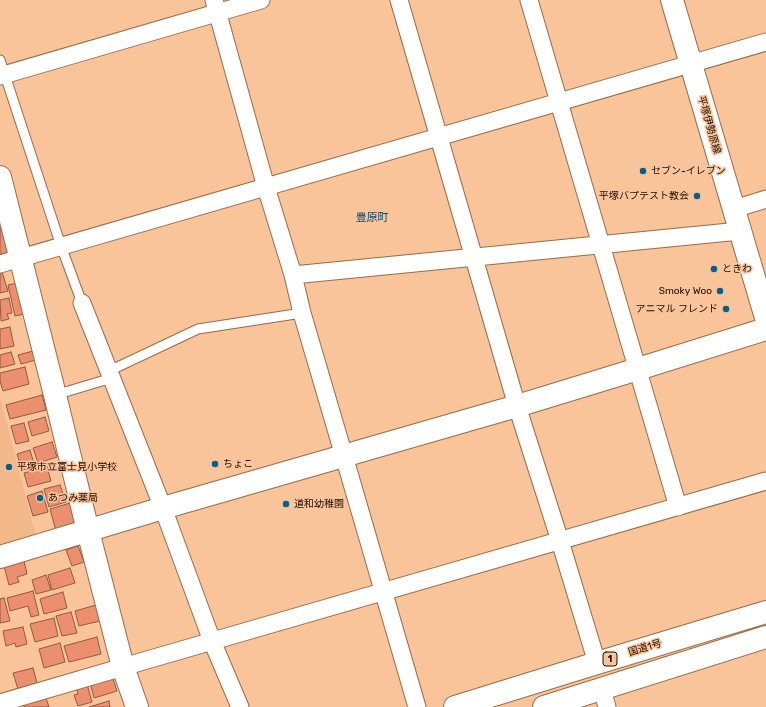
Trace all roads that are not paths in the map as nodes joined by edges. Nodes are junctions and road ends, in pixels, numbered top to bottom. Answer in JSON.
{"nodes":[{"id":1,"x":261,"y":0,"type":"edge"},
{"id":2,"x":399,"y":0,"type":"edge"},
{"id":3,"x":529,"y":0,"type":"edge"},
{"id":4,"x":672,"y":0,"type":"edge"},
{"id":5,"x":216,"y":6,"type":"edge"},
{"id":6,"x":766,"y":42,"type":"edge"},
{"id":7,"x":691,"y":63,"type":"junction"},
{"id":8,"x":2,"y":70,"type":"edge"},
{"id":9,"x":559,"y":102,"type":"junction"},
{"id":10,"x":439,"y":137,"type":"junction"},
{"id":11,"x":0,"y":177,"type":"edge"},
{"id":12,"x":266,"y":187,"type":"junction"},
{"id":13,"x":766,"y":199,"type":"edge"},
{"id":14,"x":734,"y":209,"type":"junction"},
{"id":15,"x":740,"y":231,"type":"junction"},
{"id":16,"x":601,"y":244,"type":"junction"},
{"id":17,"x":61,"y":246,"type":"junction"},
{"id":18,"x":474,"y":257,"type":"junction"},
{"id":19,"x":10,"y":261,"type":"edge"},
{"id":20,"x":293,"y":274,"type":"junction"},
{"id":21,"x":82,"y":303,"type":"joint"},
{"id":22,"x":302,"y":313,"type":"junction"},
{"id":23,"x":766,"y":318,"type":"edge"},
{"id":24,"x":766,"y":329,"type":"edge"},
{"id":25,"x":638,"y":369,"type":"junction"},
{"id":26,"x":111,"y":375,"type":"junction"},
{"id":27,"x":55,"y":395,"type":"junction"},
{"id":28,"x":517,"y":406,"type":"junction"},
{"id":29,"x":344,"y":456,"type":"junction"},
{"id":30,"x":766,"y":481,"type":"edge"},
{"id":31,"x":678,"y":506,"type":"junction"},
{"id":32,"x":163,"y":508,"type":"junction"},
{"id":33,"x":88,"y":531,"type":"junction"},
{"id":34,"x":560,"y":541,"type":"junction"},
{"id":35,"x":0,"y":557,"type":"edge"},
{"id":36,"x":384,"y":591,"type":"junction"},
{"id":37,"x":766,"y":612,"type":"edge"},
{"id":38,"x":766,"y":637,"type":"edge"},
{"id":39,"x":212,"y":641,"type":"junction"},
{"id":40,"x":597,"y":663,"type":"junction"},
{"id":41,"x":122,"y":667,"type":"junction"},
{"id":42,"x":605,"y":698,"type":"edge"},
{"id":43,"x":0,"y":703,"type":"edge"},
{"id":44,"x":137,"y":707,"type":"edge"},
{"id":45,"x":240,"y":707,"type":"edge"},
{"id":46,"x":417,"y":707,"type":"edge"},
{"id":47,"x":455,"y":707,"type":"edge"},
{"id":48,"x":544,"y":707,"type":"edge"}],
"edges":[{"from":1,"to":5,"type":"street"},
{"from":2,"to":10,"type":"street"},
{"from":3,"to":9,"type":"street"},
{"from":4,"to":7,"type":"main road","name":"平塚伊勢原線"},
{"from":5,"to":8,"type":"street"},
{"from":5,"to":12,"type":"street"},
{"from":6,"to":7,"type":"street"},
{"from":7,"to":9,"type":"street"},
{"from":7,"to":14,"type":"main road","name":"平塚伊勢原線"},
{"from":8,"to":17,"type":"lane"},
{"from":9,"to":10,"type":"street"},
{"from":9,"to":16,"type":"street"},
{"from":10,"to":12,"type":"street"},
{"from":10,"to":18,"type":"street"},
{"from":11,"to":19,"type":"main road"},
{"from":12,"to":17,"type":"street"},
{"from":12,"to":20,"type":"street"},
{"from":13,"to":14,"type":"street"},
{"from":14,"to":15,"type":"main road","name":"平塚伊勢原線"},
{"from":15,"to":16,"type":"street"},
{"from":15,"to":23,"type":"main road","name":"平塚伊勢原線"},
{"from":16,"to":18,"type":"street"},
{"from":16,"to":25,"type":"street"},
{"from":17,"to":19,"type":"street"},
{"from":17,"to":21,"type":"lane"},
{"from":18,"to":20,"type":"street"},
{"from":18,"to":28,"type":"street"},
{"from":19,"to":27,"type":"main road"},
{"from":20,"to":22,"type":"street"},
{"from":21,"to":26,"type":"street"},
{"from":22,"to":26,"type":"lane"},
{"from":22,"to":29,"type":"street"},
{"from":24,"to":25,"type":"main road"},
{"from":25,"to":28,"type":"main road"},
{"from":25,"to":31,"type":"street"},
{"from":26,"to":27,"type":"lane"},
{"from":26,"to":32,"type":"street"},
{"from":27,"to":33,"type":"main road"},
{"from":28,"to":29,"type":"main road"},
{"from":28,"to":34,"type":"street"},
{"from":29,"to":32,"type":"main road"},
{"from":29,"to":36,"type":"street"},
{"from":30,"to":31,"type":"street"},
{"from":31,"to":34,"type":"street"},
{"from":32,"to":33,"type":"main road"},
{"from":32,"to":39,"type":"street"},
{"from":33,"to":35,"type":"main road"},
{"from":33,"to":41,"type":"main road"},
{"from":34,"to":36,"type":"street"},
{"from":34,"to":40,"type":"street"},
{"from":36,"to":39,"type":"street"},
{"from":36,"to":46,"type":"street"},
{"from":37,"to":40,"type":"main road","name":"国道1号","number":"1"},
{"from":38,"to":42,"type":"main road"},
{"from":39,"to":41,"type":"street"},
{"from":39,"to":45,"type":"street"},
{"from":40,"to":47,"type":"main road","name":"国道1号","number":"1"},
{"from":41,"to":43,"type":"street"},
{"from":41,"to":44,"type":"main road"},
{"from":42,"to":48,"type":"main road"}]}
